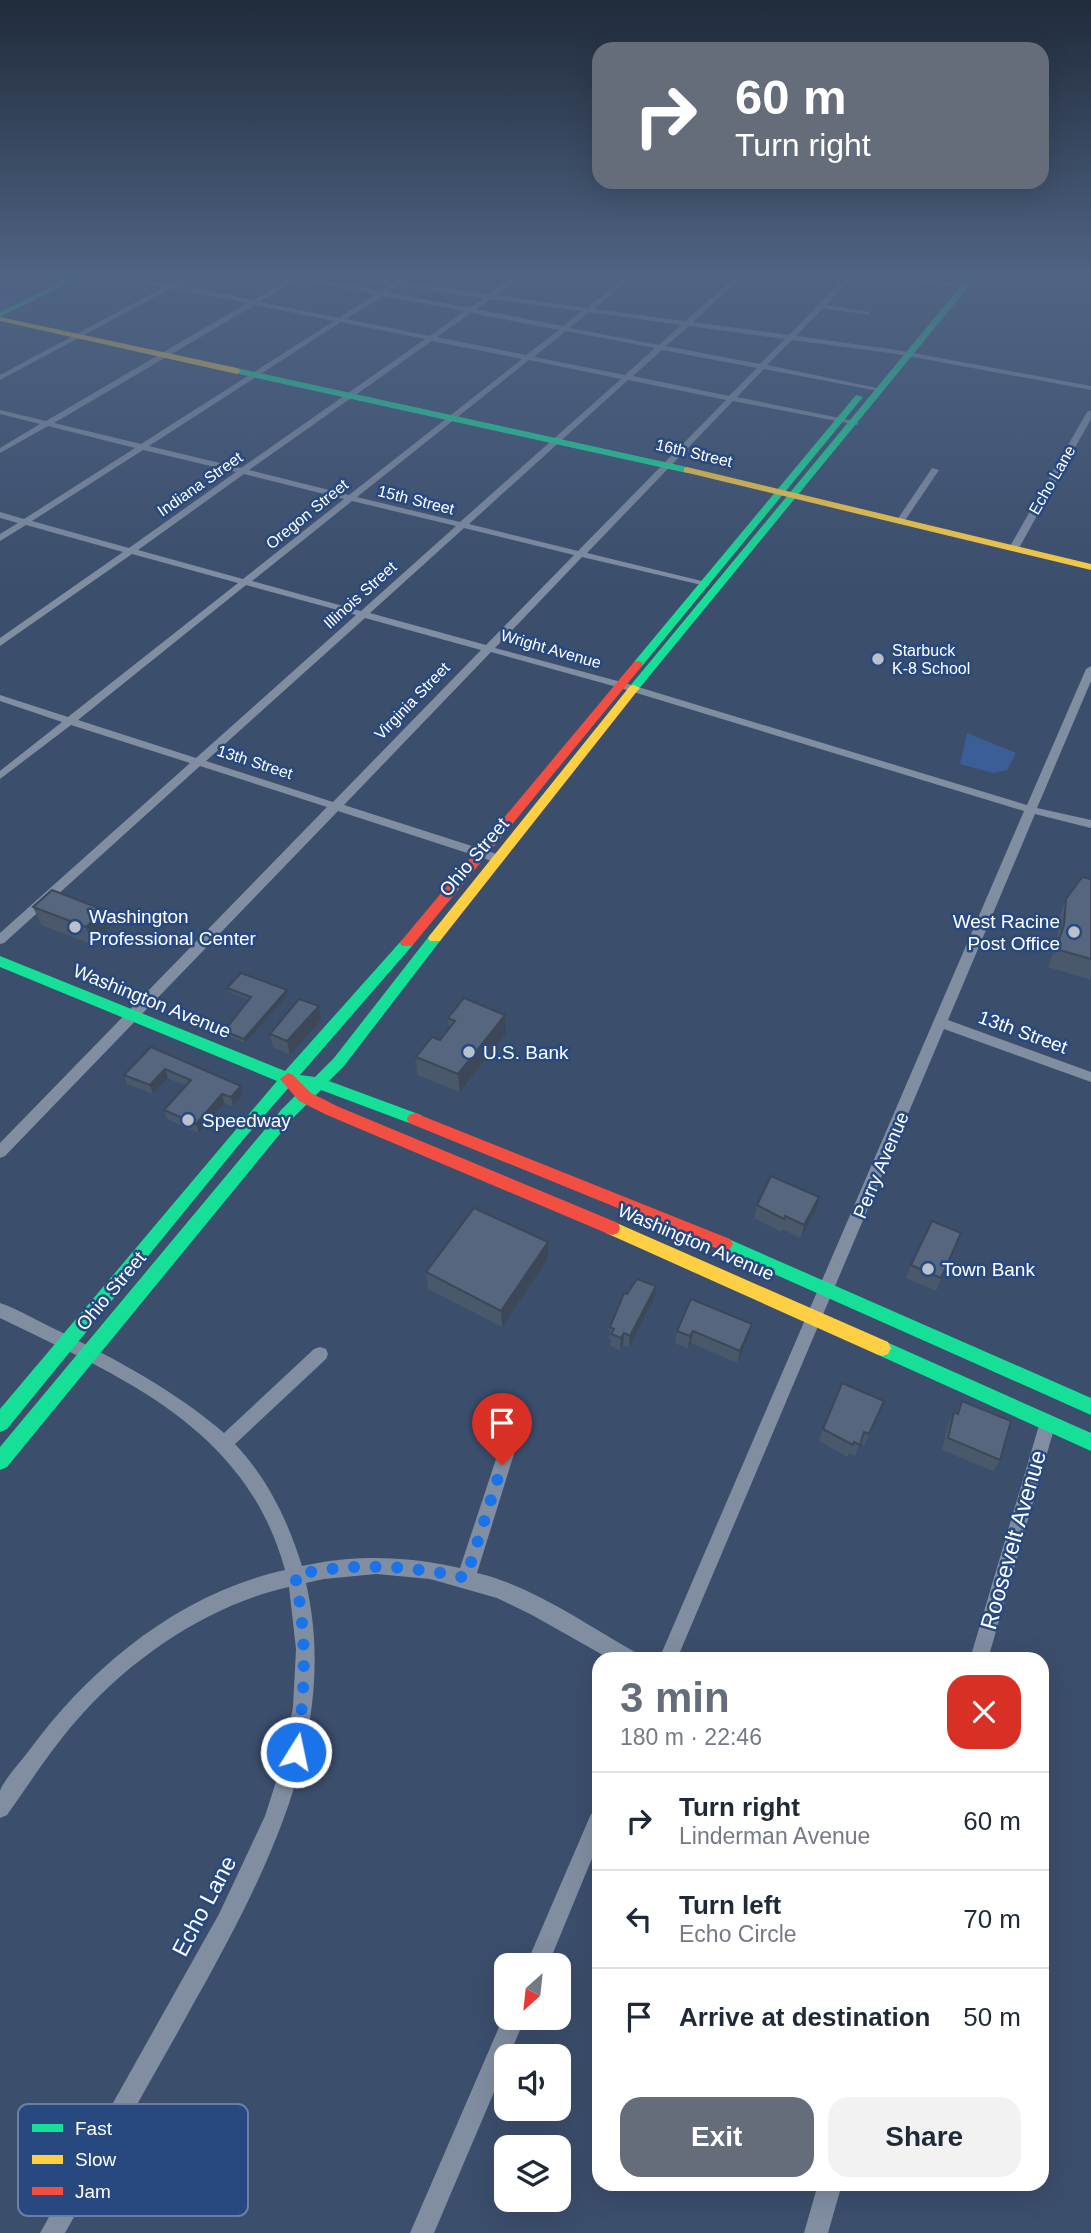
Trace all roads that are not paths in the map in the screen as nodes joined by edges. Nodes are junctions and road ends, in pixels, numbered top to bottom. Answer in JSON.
{"nodes":[{"id":1,"x":123,"y":379,"type":"edge"},
{"id":2,"x":247,"y":379,"type":"edge"},
{"id":3,"x":273,"y":379,"type":"edge"},
{"id":4,"x":372,"y":379,"type":"edge"},
{"id":5,"x":499,"y":379,"type":"edge"},
{"id":6,"x":624,"y":379,"type":"edge"},
{"id":7,"x":637,"y":379,"type":"edge"},
{"id":8,"x":748,"y":379,"type":"edge"},
{"id":9,"x":828,"y":379,"type":"edge"},
{"id":10,"x":881,"y":379,"type":"edge"},
{"id":11,"x":1044,"y":379,"type":"edge"},
{"id":12,"x":873,"y":388,"type":"junction"},
{"id":13,"x":1091,"y":388,"type":"edge"},
{"id":14,"x":349,"y":396,"type":"junction"},
{"id":15,"x":730,"y":398,"type":"junction"},
{"id":16,"x":0,"y":412,"type":"edge"},
{"id":17,"x":1091,"y":412,"type":"edge"},
{"id":18,"x":450,"y":418,"type":"junction"},
{"id":19,"x":847,"y":421,"type":"junction"},
{"id":20,"x":47,"y":424,"type":"junction"},
{"id":21,"x":555,"y":441,"type":"junction"},
{"id":22,"x":142,"y":447,"type":"junction"},
{"id":23,"x":0,"y":451,"type":"edge"},
{"id":24,"x":665,"y":465,"type":"junction"},
{"id":25,"x":935,"y":470,"type":"dead end"},
{"id":26,"x":242,"y":471,"type":"junction"},
{"id":27,"x":788,"y":492,"type":"junction"},
{"id":28,"x":350,"y":498,"type":"junction"},
{"id":29,"x":0,"y":515,"type":"edge"},
{"id":30,"x":901,"y":520,"type":"junction"},
{"id":31,"x":26,"y":522,"type":"junction"},
{"id":32,"x":461,"y":525,"type":"junction"},
{"id":33,"x":0,"y":538,"type":"edge"},
{"id":34,"x":1014,"y":548,"type":"junction"},
{"id":35,"x":131,"y":550,"type":"junction"},
{"id":36,"x":579,"y":554,"type":"junction"},
{"id":37,"x":1091,"y":567,"type":"edge"},
{"id":38,"x":245,"y":582,"type":"junction"},
{"id":39,"x":704,"y":584,"type":"junction"},
{"id":40,"x":363,"y":614,"type":"junction"},
{"id":41,"x":675,"y":631,"type":"junction"},
{"id":42,"x":0,"y":643,"type":"edge"},
{"id":43,"x":488,"y":648,"type":"junction"},
{"id":44,"x":1091,"y":669,"type":"edge"},
{"id":45,"x":628,"y":687,"type":"junction"},
{"id":46,"x":0,"y":698,"type":"edge"},
{"id":47,"x":70,"y":721,"type":"junction"},
{"id":48,"x":198,"y":762,"type":"junction"},
{"id":49,"x":0,"y":776,"type":"edge"},
{"id":50,"x":335,"y":806,"type":"junction"},
{"id":51,"x":1032,"y":810,"type":"junction"},
{"id":52,"x":1091,"y":824,"type":"edge"},
{"id":53,"x":482,"y":854,"type":"junction"},
{"id":54,"x":499,"y":859,"type":"junction"},
{"id":55,"x":0,"y":940,"type":"edge"},
{"id":56,"x":0,"y":961,"type":"edge"},
{"id":57,"x":132,"y":1017,"type":"junction"},
{"id":58,"x":942,"y":1023,"type":"junction"},
{"id":59,"x":1091,"y":1077,"type":"edge"},
{"id":60,"x":288,"y":1079,"type":"junction"},
{"id":61,"x":318,"y":1083,"type":"junction"},
{"id":62,"x":305,"y":1097,"type":"junction"},
{"id":63,"x":0,"y":1152,"type":"edge"},
{"id":64,"x":449,"y":1162,"type":"junction"},
{"id":65,"x":579,"y":1185,"type":"junction"},
{"id":66,"x":523,"y":1193,"type":"junction"},
{"id":67,"x":671,"y":1222,"type":"junction"},
{"id":68,"x":648,"y":1243,"type":"junction"},
{"id":69,"x":828,"y":1289,"type":"junction"},
{"id":70,"x":0,"y":1310,"type":"edge"},
{"id":71,"x":815,"y":1316,"type":"junction"},
{"id":72,"x":67,"y":1343,"type":"junction"},
{"id":73,"x":87,"y":1354,"type":"junction"},
{"id":74,"x":320,"y":1354,"type":"dead end"},
{"id":75,"x":1001,"y":1367,"type":"junction"},
{"id":76,"x":1091,"y":1407,"type":"edge"},
{"id":77,"x":1048,"y":1422,"type":"junction"},
{"id":78,"x":0,"y":1423,"type":"edge"},
{"id":79,"x":510,"y":1441,"type":"dead end"},
{"id":80,"x":1091,"y":1442,"type":"edge"},
{"id":81,"x":224,"y":1444,"type":"junction"},
{"id":82,"x":0,"y":1461,"type":"edge"},
{"id":83,"x":295,"y":1575,"type":"junction"},
{"id":84,"x":466,"y":1578,"type":"junction"},
{"id":85,"x":615,"y":1652,"type":"edge"},
{"id":86,"x":671,"y":1652,"type":"edge"},
{"id":87,"x":981,"y":1652,"type":"edge"},
{"id":88,"x":0,"y":1808,"type":"edge"},
{"id":89,"x":592,"y":1835,"type":"edge"},
{"id":90,"x":542,"y":1953,"type":"edge"},
{"id":91,"x":509,"y":2030,"type":"edge"},
{"id":92,"x":125,"y":2104,"type":"edge"},
{"id":93,"x":828,"y":2191,"type":"edge"},
{"id":94,"x":62,"y":2216,"type":"edge"},
{"id":95,"x":52,"y":2233,"type":"edge"},
{"id":96,"x":422,"y":2233,"type":"edge"},
{"id":97,"x":816,"y":2233,"type":"edge"}],
"edges":[{"from":1,"to":20,"type":"street"},
{"from":2,"to":22,"type":"street"},
{"from":3,"to":14,"type":"street","name":"16th Street"},
{"from":4,"to":14,"type":"street","name":"Indiana Street"},
{"from":5,"to":18,"type":"street","name":"Oregon Street"},
{"from":6,"to":21,"type":"street","name":"Illinois Street"},
{"from":7,"to":15,"type":"street"},
{"from":8,"to":15,"type":"street","name":"Virginia Street"},
{"from":9,"to":12,"type":"street"},
{"from":10,"to":12,"type":"street","name":"Ohio Street"},
{"from":11,"to":13,"type":"street"},
{"from":12,"to":19,"type":"street","name":"Ohio Street"},
{"from":14,"to":18,"type":"street","name":"16th Street"},
{"from":14,"to":26,"type":"street","name":"Indiana Street"},
{"from":15,"to":19,"type":"street"},
{"from":15,"to":24,"type":"street","name":"Virginia Street"},
{"from":16,"to":20,"type":"street","name":"15th Street"},
{"from":17,"to":34,"type":"street","name":"Echo Lane"},
{"from":18,"to":21,"type":"street","name":"16th Street"},
{"from":18,"to":28,"type":"street","name":"Oregon Street"},
{"from":19,"to":27,"type":"street","name":"Ohio Street"},
{"from":20,"to":22,"type":"street","name":"15th Street"},
{"from":20,"to":23,"type":"street"},
{"from":21,"to":24,"type":"street","name":"16th Street"},
{"from":21,"to":32,"type":"street","name":"Illinois Street"},
{"from":22,"to":26,"type":"street","name":"15th Street"},
{"from":22,"to":31,"type":"street"},
{"from":24,"to":27,"type":"street","name":"16th Street"},
{"from":24,"to":36,"type":"street","name":"Virginia Street"},
{"from":25,"to":30,"type":"street"},
{"from":26,"to":28,"type":"street","name":"15th Street"},
{"from":26,"to":35,"type":"street","name":"Indiana Street"},
{"from":27,"to":30,"type":"street","name":"16th Street"},
{"from":27,"to":39,"type":"street","name":"Ohio Street"},
{"from":27,"to":41,"type":"street","name":"Ohio Street"},
{"from":28,"to":32,"type":"street","name":"15th Street"},
{"from":28,"to":38,"type":"street","name":"Oregon Street"},
{"from":29,"to":31,"type":"street","name":"Wright Avenue"},
{"from":30,"to":34,"type":"street","name":"16th Street"},
{"from":31,"to":33,"type":"street"},
{"from":31,"to":35,"type":"street","name":"Wright Avenue"},
{"from":32,"to":36,"type":"street","name":"15th Street"},
{"from":32,"to":40,"type":"street","name":"Illinois Street"},
{"from":34,"to":37,"type":"street","name":"16th Street"},
{"from":35,"to":38,"type":"street","name":"Wright Avenue"},
{"from":35,"to":42,"type":"street","name":"Indiana Street"},
{"from":36,"to":39,"type":"street","name":"15th Street"},
{"from":36,"to":43,"type":"street","name":"Virginia Street"},
{"from":38,"to":40,"type":"street","name":"Wright Avenue"},
{"from":38,"to":47,"type":"street","name":"Oregon Street"},
{"from":39,"to":41,"type":"street","name":"Ohio Street"},
{"from":40,"to":43,"type":"street","name":"Wright Avenue"},
{"from":40,"to":48,"type":"street","name":"Illinois Street"},
{"from":41,"to":45,"type":"street","name":"Ohio Street"},
{"from":43,"to":45,"type":"street","name":"Wright Avenue"},
{"from":43,"to":50,"type":"street","name":"Virginia Street"},
{"from":44,"to":51,"type":"street","name":"Perry Avenue"},
{"from":45,"to":51,"type":"street","name":"Wright Avenue"},
{"from":45,"to":53,"type":"street","name":"Ohio Street"},
{"from":45,"to":54,"type":"street","name":"Ohio Street"},
{"from":46,"to":47,"type":"street","name":"13th Street"},
{"from":47,"to":48,"type":"street","name":"13th Street"},
{"from":47,"to":49,"type":"street","name":"Oregon Street"},
{"from":48,"to":50,"type":"street","name":"13th Street"},
{"from":48,"to":55,"type":"street","name":"Illinois Street"},
{"from":50,"to":53,"type":"street","name":"13th Street"},
{"from":50,"to":57,"type":"street","name":"Virginia Street"},
{"from":51,"to":52,"type":"street","name":"Wright Avenue"},
{"from":51,"to":58,"type":"street","name":"Perry Avenue"},
{"from":53,"to":54,"type":"street","name":"13th Street"},
{"from":53,"to":60,"type":"street","name":"Ohio Street"},
{"from":54,"to":61,"type":"street","name":"Ohio Street"},
{"from":56,"to":57,"type":"street","name":"Washington Avenue"},
{"from":57,"to":60,"type":"street","name":"Washington Avenue"},
{"from":57,"to":63,"type":"street","name":"Virginia Street"},
{"from":58,"to":59,"type":"street","name":"13th Street"},
{"from":58,"to":69,"type":"street","name":"Perry Avenue"},
{"from":60,"to":61,"type":"street","name":"Washington Avenue"},
{"from":60,"to":62,"type":"street","name":"Washington Avenue"},
{"from":60,"to":72,"type":"street","name":"Ohio Street"},
{"from":61,"to":62,"type":"street","name":"Ohio Street"},
{"from":61,"to":65,"type":"street","name":"Washington Avenue"},
{"from":62,"to":64,"type":"street","name":"Washington Avenue"},
{"from":62,"to":73,"type":"street","name":"Ohio Street"},
{"from":64,"to":65,"type":"street"},
{"from":64,"to":66,"type":"street","name":"Washington Avenue"},
{"from":65,"to":67,"type":"street","name":"Washington Avenue"},
{"from":66,"to":67,"type":"street"},
{"from":66,"to":68,"type":"street","name":"Washington Avenue"},
{"from":67,"to":69,"type":"street","name":"Washington Avenue"},
{"from":68,"to":69,"type":"street"},
{"from":68,"to":71,"type":"street","name":"Washington Avenue"},
{"from":69,"to":71,"type":"street","name":"Perry Avenue"},
{"from":69,"to":75,"type":"street","name":"Washington Avenue"},
{"from":70,"to":72,"type":"street","name":"Echo Lane"},
{"from":71,"to":75,"type":"street"},
{"from":71,"to":77,"type":"street","name":"Washington Avenue"},
{"from":71,"to":86,"type":"street","name":"Perry Avenue"},
{"from":72,"to":73,"type":"street","name":"Echo Lane"},
{"from":72,"to":78,"type":"street","name":"Ohio Street"},
{"from":73,"to":81,"type":"street","name":"Echo Lane"},
{"from":73,"to":82,"type":"street","name":"Ohio Street"},
{"from":74,"to":81,"type":"street"},
{"from":75,"to":76,"type":"street","name":"Washington Avenue"},
{"from":77,"to":80,"type":"street","name":"Washington Avenue"},
{"from":77,"to":87,"type":"street","name":"Roosevelt Avenue"},
{"from":79,"to":84,"type":"street"},
{"from":81,"to":83,"type":"street","name":"Echo Lane"},
{"from":83,"to":84,"type":"street"},
{"from":83,"to":88,"type":"street"},
{"from":83,"to":92,"type":"street","name":"Echo Lane"},
{"from":84,"to":85,"type":"street"},
{"from":89,"to":90,"type":"street"},
{"from":91,"to":96,"type":"street"},
{"from":93,"to":97,"type":"street"},
{"from":94,"to":95,"type":"street","name":"Echo Lane"}]}
